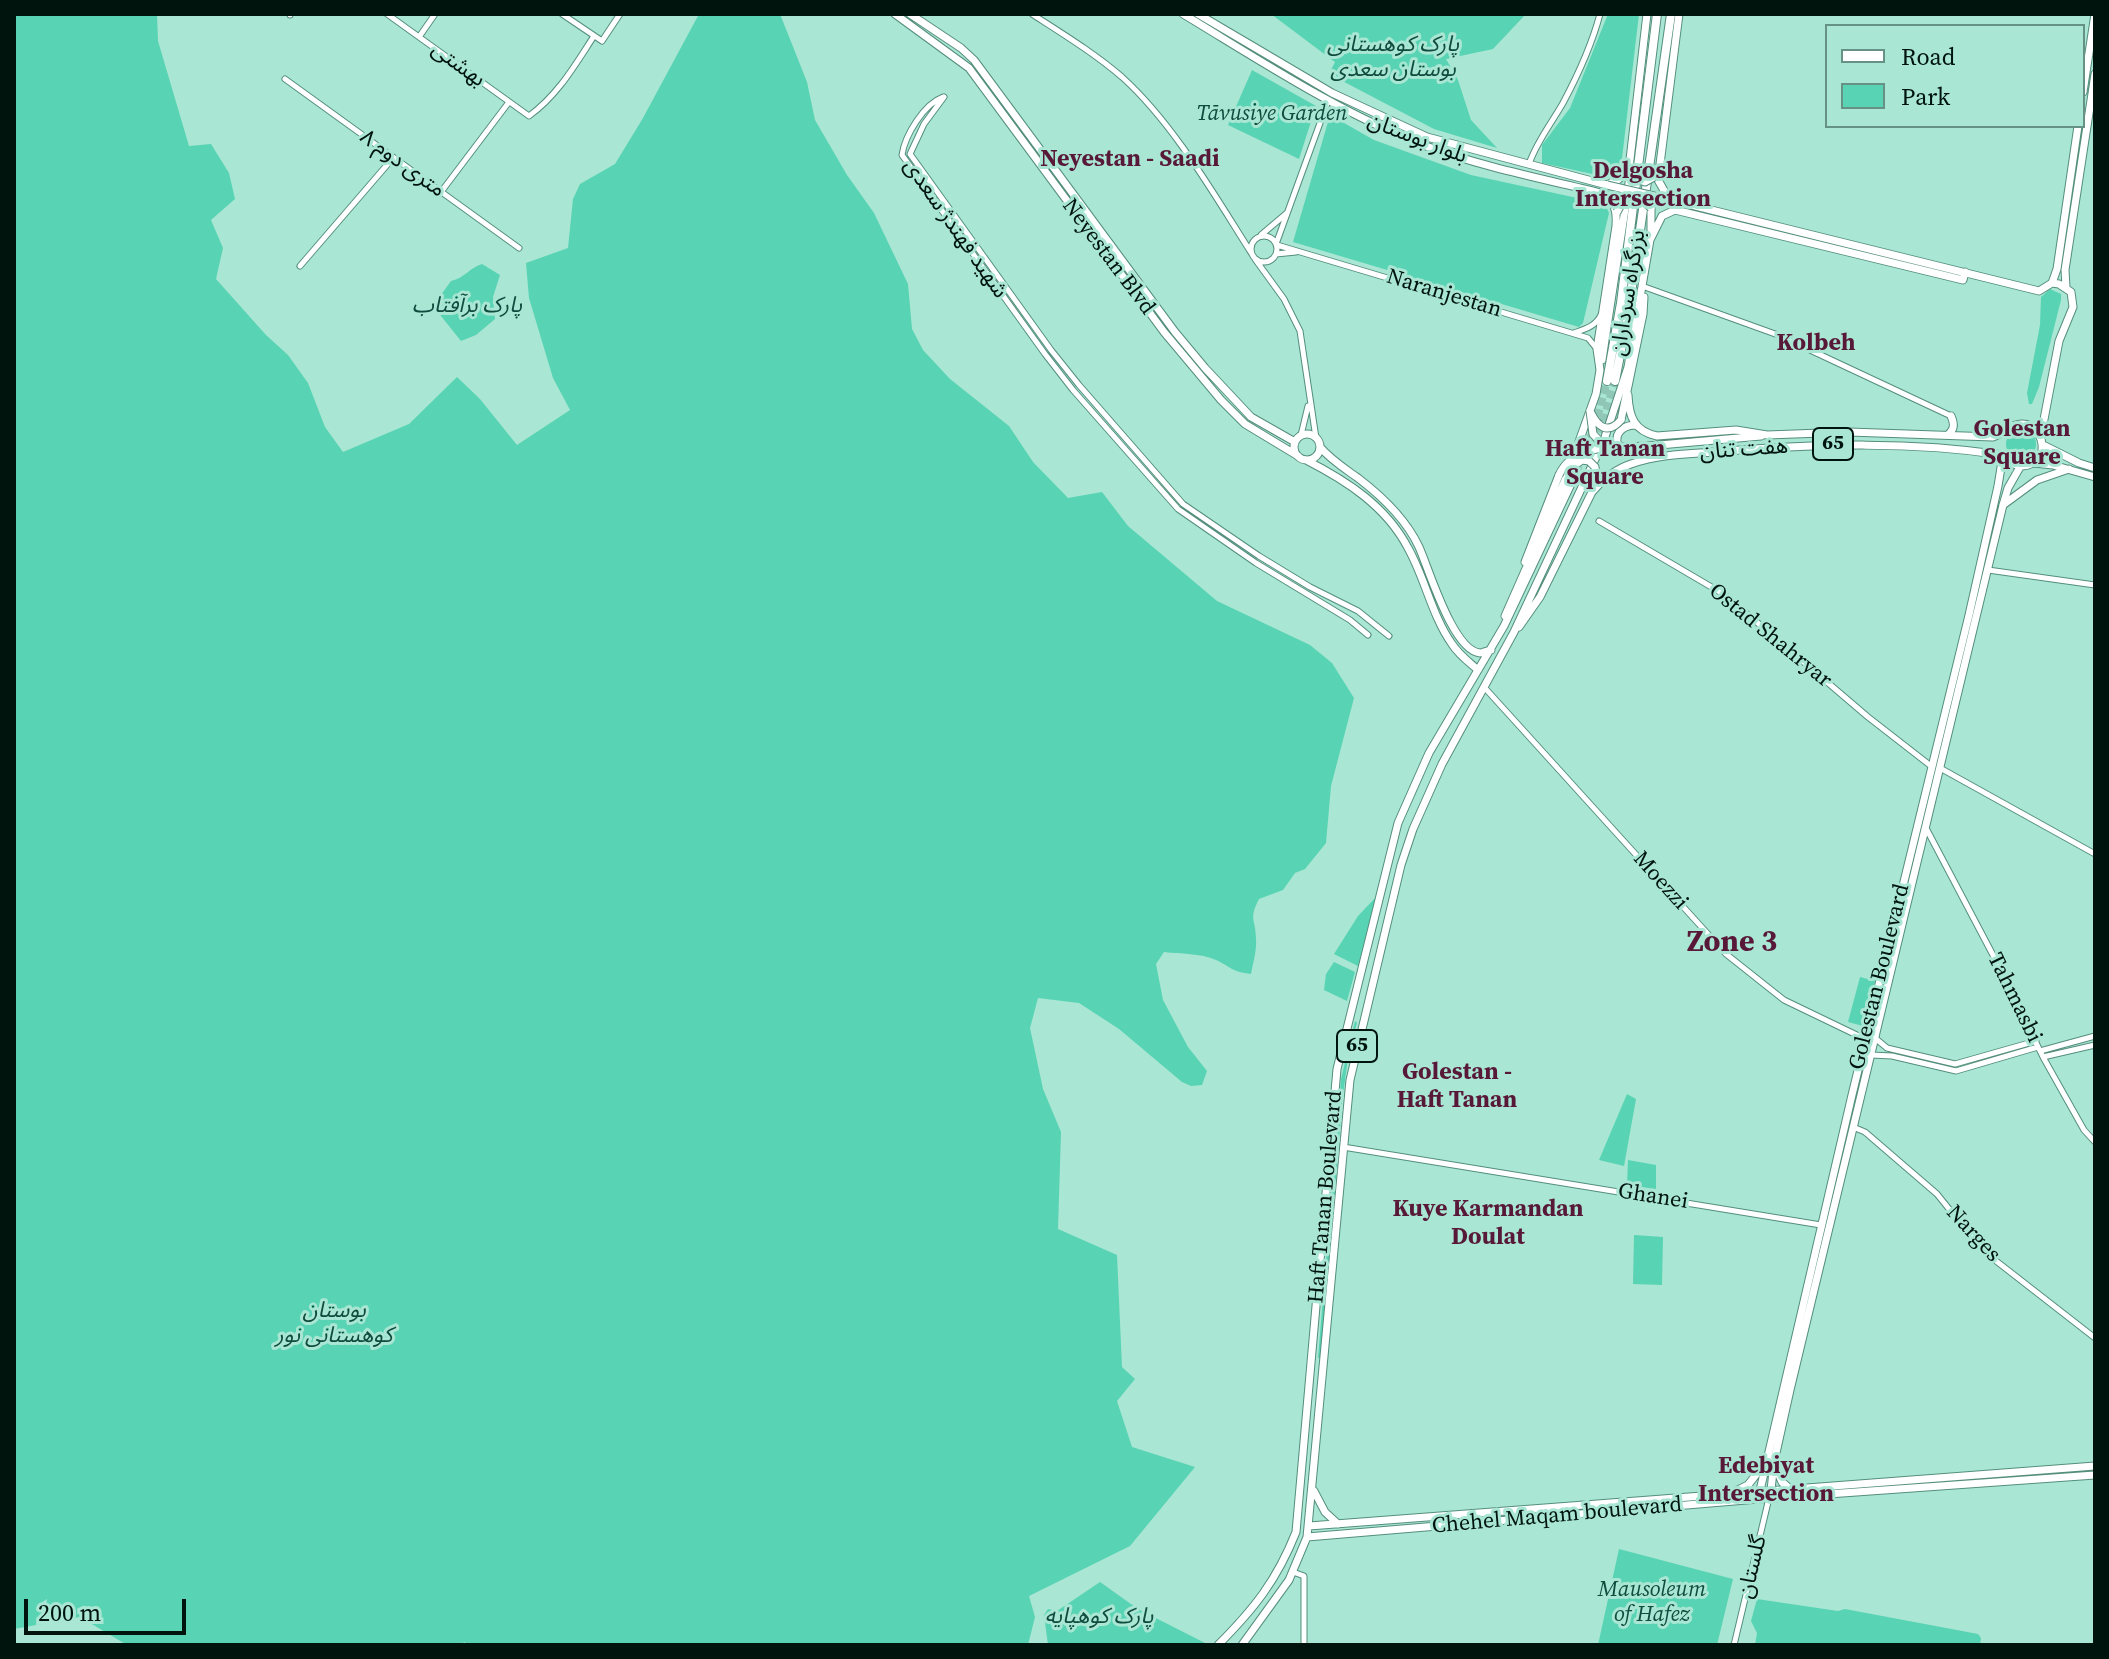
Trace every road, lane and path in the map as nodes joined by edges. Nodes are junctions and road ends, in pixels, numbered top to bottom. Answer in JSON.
{"nodes":[{"id":1,"x":387,"y":14,"type":"edge"},
{"id":2,"x":435,"y":14,"type":"edge"},
{"id":3,"x":562,"y":14,"type":"edge"},
{"id":4,"x":620,"y":14,"type":"edge"},
{"id":5,"x":895,"y":14,"type":"edge"},
{"id":6,"x":910,"y":14,"type":"edge"},
{"id":7,"x":1032,"y":14,"type":"edge"},
{"id":8,"x":1183,"y":14,"type":"edge"},
{"id":9,"x":1198,"y":14,"type":"edge"},
{"id":10,"x":1600,"y":14,"type":"edge"},
{"id":11,"x":1647,"y":14,"type":"edge"},
{"id":12,"x":1657,"y":14,"type":"edge"},
{"id":13,"x":1671,"y":14,"type":"edge"},
{"id":14,"x":1679,"y":14,"type":"edge"},
{"id":15,"x":2095,"y":14,"type":"edge"},
{"id":16,"x":594,"y":36,"type":"junction"},
{"id":17,"x":419,"y":37,"type":"junction"},
{"id":18,"x":1250,"y":50,"type":"junction"},
{"id":19,"x":2095,"y":74,"type":"edge"},
{"id":20,"x":285,"y":79,"type":"dead end"},
{"id":21,"x":2085,"y":79,"type":"edge"},
{"id":22,"x":2094,"y":86,"type":"edge"},
{"id":23,"x":1330,"y":97,"type":"junction"},
{"id":24,"x":509,"y":102,"type":"junction"},
{"id":25,"x":1644,"y":126,"type":"junction"},
{"id":26,"x":2078,"y":128,"type":"edge"},
{"id":27,"x":1426,"y":141,"type":"junction"},
{"id":28,"x":393,"y":158,"type":"junction"},
{"id":29,"x":1529,"y":165,"type":"junction"},
{"id":30,"x":1661,"y":166,"type":"junction"},
{"id":31,"x":1629,"y":168,"type":"junction"},
{"id":32,"x":1607,"y":185,"type":"junction"},
{"id":33,"x":441,"y":192,"type":"junction"},
{"id":34,"x":1635,"y":193,"type":"junction"},
{"id":35,"x":1675,"y":201,"type":"junction"},
{"id":36,"x":1291,"y":209,"type":"junction"},
{"id":37,"x":1617,"y":212,"type":"junction"},
{"id":38,"x":1238,"y":233,"type":"junction"},
{"id":39,"x":1260,"y":236,"type":"junction"},
{"id":40,"x":1650,"y":240,"type":"junction"},
{"id":41,"x":1276,"y":244,"type":"junction"},
{"id":42,"x":519,"y":248,"type":"dead end"},
{"id":43,"x":1301,"y":251,"type":"junction"},
{"id":44,"x":1276,"y":254,"type":"junction"},
{"id":45,"x":1253,"y":257,"type":"junction"},
{"id":46,"x":1270,"y":261,"type":"junction"},
{"id":47,"x":300,"y":266,"type":"dead end"},
{"id":48,"x":1964,"y":276,"type":"junction"},
{"id":49,"x":1268,"y":278,"type":"junction"},
{"id":50,"x":2052,"y":283,"type":"junction"},
{"id":51,"x":1642,"y":286,"type":"junction"},
{"id":52,"x":2066,"y":287,"type":"junction"},
{"id":53,"x":1603,"y":310,"type":"junction"},
{"id":54,"x":1573,"y":333,"type":"junction"},
{"id":55,"x":1597,"y":349,"type":"junction"},
{"id":56,"x":1600,"y":370,"type":"junction"},
{"id":57,"x":1628,"y":395,"type":"junction"},
{"id":58,"x":1309,"y":401,"type":"junction"},
{"id":59,"x":1590,"y":411,"type":"junction"},
{"id":60,"x":1951,"y":416,"type":"joint"},
{"id":61,"x":1635,"y":425,"type":"junction"},
{"id":62,"x":1767,"y":435,"type":"junction"},
{"id":63,"x":2041,"y":435,"type":"junction"},
{"id":64,"x":1947,"y":436,"type":"junction"},
{"id":65,"x":1298,"y":439,"type":"junction"},
{"id":66,"x":1318,"y":442,"type":"junction"},
{"id":67,"x":2043,"y":445,"type":"junction"},
{"id":68,"x":2056,"y":452,"type":"junction"},
{"id":69,"x":1627,"y":454,"type":"junction"},
{"id":70,"x":2003,"y":455,"type":"junction"},
{"id":71,"x":1663,"y":456,"type":"junction"},
{"id":72,"x":1302,"y":458,"type":"junction"},
{"id":73,"x":2034,"y":463,"type":"junction"},
{"id":74,"x":2053,"y":465,"type":"junction"},
{"id":75,"x":2020,"y":467,"type":"junction"},
{"id":76,"x":2095,"y":468,"type":"edge"},
{"id":77,"x":2069,"y":469,"type":"junction"},
{"id":78,"x":2095,"y":477,"type":"edge"},
{"id":79,"x":1565,"y":479,"type":"junction"},
{"id":80,"x":1998,"y":486,"type":"junction"},
{"id":81,"x":2008,"y":488,"type":"junction"},
{"id":82,"x":1592,"y":492,"type":"junction"},
{"id":83,"x":2003,"y":505,"type":"junction"},
{"id":84,"x":1599,"y":521,"type":"dead end"},
{"id":85,"x":1988,"y":570,"type":"junction"},
{"id":86,"x":2095,"y":585,"type":"edge"},
{"id":87,"x":1504,"y":626,"type":"junction"},
{"id":88,"x":1514,"y":632,"type":"junction"},
{"id":89,"x":1368,"y":635,"type":"dead end"},
{"id":90,"x":1389,"y":636,"type":"dead end"},
{"id":91,"x":1491,"y":650,"type":"junction"},
{"id":92,"x":1475,"y":651,"type":"junction"},
{"id":93,"x":1467,"y":660,"type":"junction"},
{"id":94,"x":1478,"y":670,"type":"junction"},
{"id":95,"x":1484,"y":687,"type":"junction"},
{"id":96,"x":1950,"y":707,"type":"junction"},
{"id":97,"x":1936,"y":767,"type":"junction"},
{"id":98,"x":1925,"y":827,"type":"junction"},
{"id":99,"x":1937,"y":852,"type":"junction"},
{"id":100,"x":2095,"y":854,"type":"edge"},
{"id":101,"x":1919,"y":856,"type":"junction"},
{"id":102,"x":1879,"y":1003,"type":"junction"},
{"id":103,"x":1351,"y":1010,"type":"junction"},
{"id":104,"x":1365,"y":1013,"type":"junction"},
{"id":105,"x":2095,"y":1036,"type":"edge"},
{"id":106,"x":1875,"y":1038,"type":"junction"},
{"id":107,"x":1865,"y":1039,"type":"junction"},
{"id":108,"x":2095,"y":1045,"type":"edge"},
{"id":109,"x":2039,"y":1049,"type":"junction"},
{"id":110,"x":1893,"y":1053,"type":"junction"},
{"id":111,"x":1871,"y":1055,"type":"junction"},
{"id":112,"x":1853,"y":1127,"type":"junction"},
{"id":113,"x":2095,"y":1142,"type":"edge"},
{"id":114,"x":1343,"y":1147,"type":"junction"},
{"id":115,"x":1821,"y":1225,"type":"junction"},
{"id":116,"x":1800,"y":1314,"type":"junction"},
{"id":117,"x":1809,"y":1315,"type":"junction"},
{"id":118,"x":2095,"y":1338,"type":"edge"},
{"id":119,"x":1786,"y":1389,"type":"junction"},
{"id":120,"x":1769,"y":1462,"type":"junction"},
{"id":121,"x":2095,"y":1466,"type":"edge"},
{"id":122,"x":2046,"y":1474,"type":"junction"},
{"id":123,"x":2095,"y":1475,"type":"edge"},
{"id":124,"x":1313,"y":1489,"type":"junction"},
{"id":125,"x":1790,"y":1489,"type":"junction"},
{"id":126,"x":1732,"y":1493,"type":"junction"},
{"id":127,"x":1770,"y":1494,"type":"junction"},
{"id":128,"x":1758,"y":1495,"type":"junction"},
{"id":129,"x":1710,"y":1499,"type":"junction"},
{"id":130,"x":1377,"y":1521,"type":"junction"},
{"id":131,"x":1338,"y":1524,"type":"junction"},
{"id":132,"x":1309,"y":1526,"type":"junction"},
{"id":133,"x":1378,"y":1531,"type":"junction"},
{"id":134,"x":1307,"y":1537,"type":"junction"},
{"id":135,"x":1293,"y":1572,"type":"junction"},
{"id":136,"x":1218,"y":1645,"type":"edge"},
{"id":137,"x":1242,"y":1645,"type":"edge"},
{"id":138,"x":1304,"y":1645,"type":"edge"},
{"id":139,"x":1734,"y":1645,"type":"edge"}],
"edges":[{"from":1,"to":17,"type":"street","name":"بهشتی"},
{"from":2,"to":17,"type":"street"},
{"from":3,"to":16,"type":"street"},
{"from":4,"to":16,"type":"street"},
{"from":5,"to":72,"type":"main road","name":"Neyestan Blvd"},
{"from":6,"to":65,"type":"main road","name":"Neyestan Blvd"},
{"from":7,"to":38,"type":"street"},
{"from":8,"to":18,"type":"main road","name":"بلوار بوستان"},
{"from":9,"to":18,"type":"main road","name":"بلوار بوستان"},
{"from":10,"to":29,"type":"street"},
{"from":11,"to":31,"type":"main road"},
{"from":12,"to":25,"type":"highway","name":"بزرگراه سرداران"},
{"from":13,"to":25,"type":"highway","name":"بزرگراه سرداران"},
{"from":14,"to":30,"type":"main road"},
{"from":15,"to":21,"type":"main road"},
{"from":16,"to":24,"type":"street","name":"بهشتی"},
{"from":17,"to":24,"type":"street","name":"بهشتی"},
{"from":18,"to":23,"type":"main road","name":"بلوار بوستان"},
{"from":19,"to":22,"type":"main road"},
{"from":20,"to":28,"type":"street","name":"۸ متری دوم"},
{"from":22,"to":52,"type":"main road"},
{"from":23,"to":27,"type":"main road","name":"بلوار بوستان"},
{"from":23,"to":36,"type":"street"},
{"from":24,"to":33,"type":"street"},
{"from":25,"to":56,"type":"main road"},
{"from":26,"to":50,"type":"main road"},
{"from":27,"to":29,"type":"main road","name":"بلوار بوستان"},
{"from":27,"to":37,"type":"main road","name":"بلوار بوستان"},
{"from":28,"to":33,"type":"street","name":"۸ متری دوم"},
{"from":28,"to":47,"type":"street"},
{"from":29,"to":32,"type":"main road","name":"بلوار بوستان"},
{"from":30,"to":31,"type":"main road","bridge":true},
{"from":30,"to":35,"type":"main road"},
{"from":31,"to":32,"type":"main road"},
{"from":32,"to":34,"type":"main road","name":"بلوار بوستان","bridge":true},
{"from":33,"to":42,"type":"street","name":"۸ متری دوم"},
{"from":34,"to":35,"type":"main road","name":"بلوار بوستان","bridge":true},
{"from":34,"to":37,"type":"main road","bridge":true},
{"from":34,"to":40,"type":"main road","bridge":true},
{"from":35,"to":48,"type":"main road"},
{"from":36,"to":39,"type":"street"},
{"from":36,"to":41,"type":"street"},
{"from":37,"to":53,"type":"main road"},
{"from":38,"to":39,"type":"street"},
{"from":38,"to":45,"type":"street"},
{"from":39,"to":41,"type":"street"},
{"from":39,"to":45,"type":"street"},
{"from":40,"to":48,"type":"main road"},
{"from":40,"to":51,"type":"main road"},
{"from":41,"to":43,"type":"street","name":"Naranjestan"},
{"from":41,"to":44,"type":"street"},
{"from":43,"to":44,"type":"street"},
{"from":43,"to":54,"type":"street","name":"Naranjestan"},
{"from":44,"to":46,"type":"street"},
{"from":45,"to":46,"type":"street"},
{"from":45,"to":49,"type":"street"},
{"from":46,"to":49,"type":"street"},
{"from":48,"to":50,"type":"main road"},
{"from":49,"to":58,"type":"street"},
{"from":50,"to":52,"type":"main road"},
{"from":51,"to":57,"type":"main road"},
{"from":51,"to":60,"type":"street"},
{"from":51,"to":88,"type":"main road","name":"Haft Tanan Boulevard"},
{"from":52,"to":63,"type":"main road"},
{"from":53,"to":54,"type":"street"},
{"from":53,"to":55,"type":"main road"},
{"from":54,"to":55,"type":"street","name":"Naranjestan"},
{"from":55,"to":56,"type":"main road"},
{"from":56,"to":59,"type":"main road"},
{"from":57,"to":59,"type":"main road","bridge":true},
{"from":57,"to":61,"type":"main road"},
{"from":58,"to":65,"type":"street"},
{"from":58,"to":66,"type":"street"},
{"from":59,"to":69,"type":"main road","bridge":true},
{"from":59,"to":79,"type":"main road"},
{"from":60,"to":64,"type":"main road"},
{"from":61,"to":62,"type":"main road","name":"هفت تنان"},
{"from":61,"to":69,"type":"main road"},
{"from":62,"to":64,"type":"main road","name":"هفت تنان","number":"65"},
{"from":62,"to":79,"type":"main road","number":"65","bridge":true},
{"from":63,"to":64,"type":"main road","name":"هفت تنان","number":"65"},
{"from":63,"to":67,"type":"main road"},
{"from":65,"to":66,"type":"main road"},
{"from":65,"to":72,"type":"main road"},
{"from":66,"to":72,"type":"main road"},
{"from":66,"to":92,"type":"main road"},
{"from":67,"to":68,"type":"main road"},
{"from":67,"to":73,"type":"main road"},
{"from":68,"to":74,"type":"main road"},
{"from":68,"to":76,"type":"main road"},
{"from":69,"to":71,"type":"main road"},
{"from":70,"to":71,"type":"main road","name":"هفت تنان","number":"65"},
{"from":70,"to":75,"type":"main road","number":"65"},
{"from":70,"to":80,"type":"main road","name":"Golestan Boulevard"},
{"from":71,"to":82,"type":"main road","name":"هفت تنان","number":"65"},
{"from":72,"to":93,"type":"main road","name":"Neyestan Blvd"},
{"from":73,"to":74,"type":"main road"},
{"from":73,"to":75,"type":"main road"},
{"from":74,"to":77,"type":"main road"},
{"from":75,"to":81,"type":"main road","name":"Golestan Boulevard"},
{"from":77,"to":78,"type":"main road"},
{"from":77,"to":83,"type":"main road"},
{"from":79,"to":82,"type":"main road","bridge":true},
{"from":79,"to":87,"type":"main road","name":"Haft Tanan Boulevard"},
{"from":79,"to":87,"type":"main road","number":"65"},
{"from":80,"to":81,"type":"main road"},
{"from":80,"to":96,"type":"main road","name":"Golestan Boulevard"},
{"from":81,"to":83,"type":"main road","name":"Golestan Boulevard"},
{"from":82,"to":88,"type":"main road","number":"65"},
{"from":83,"to":85,"type":"main road","name":"Golestan Boulevard"},
{"from":84,"to":97,"type":"street","name":"Ostad Shahryar"},
{"from":85,"to":86,"type":"street"},
{"from":85,"to":96,"type":"main road","name":"Golestan Boulevard"},
{"from":87,"to":91,"type":"main road","name":"Haft Tanan Boulevard","number":"65"},
{"from":88,"to":95,"type":"main road","name":"Haft Tanan Boulevard","number":"65"},
{"from":89,"to":90,"type":"street","name":"شهید فهندژ سعدی"},
{"from":91,"to":92,"type":"main road"},
{"from":91,"to":94,"type":"main road","name":"Haft Tanan Boulevard","number":"65"},
{"from":92,"to":93,"type":"main road"},
{"from":93,"to":94,"type":"main road","name":"Neyestan Blvd"},
{"from":94,"to":103,"type":"main road","name":"Haft Tanan Boulevard","number":"65"},
{"from":95,"to":104,"type":"main road","name":"Haft Tanan Boulevard","number":"65"},
{"from":95,"to":107,"type":"street","name":"Moezzi"},
{"from":96,"to":97,"type":"main road","name":"Golestan Boulevard"},
{"from":97,"to":98,"type":"main road","name":"Golestan Boulevard"},
{"from":97,"to":100,"type":"street","name":"Ostad Shahryar"},
{"from":97,"to":102,"type":"main road","name":"Golestan Boulevard"},
{"from":98,"to":99,"type":"street","name":"Tahmasbi"},
{"from":98,"to":101,"type":"main road","name":"Golestan Boulevard"},
{"from":99,"to":101,"type":"street"},
{"from":99,"to":109,"type":"street","name":"Tahmasbi"},
{"from":101,"to":102,"type":"main road","name":"Golestan Boulevard"},
{"from":102,"to":106,"type":"main road","name":"Golestan Boulevard"},
{"from":102,"to":107,"type":"main road","name":"Golestan Boulevard"},
{"from":103,"to":104,"type":"main road"},
{"from":103,"to":136,"type":"main road","name":"Haft Tanan Boulevard","number":"65"},
{"from":104,"to":114,"type":"main road","name":"Haft Tanan Boulevard","number":"65"},
{"from":105,"to":109,"type":"street"},
{"from":106,"to":110,"type":"street"},
{"from":106,"to":111,"type":"main road","name":"Golestan Boulevard"},
{"from":107,"to":115,"type":"main road","name":"Golestan Boulevard"},
{"from":108,"to":109,"type":"street"},
{"from":109,"to":110,"type":"street"},
{"from":109,"to":113,"type":"street","name":"Tahmasbi"},
{"from":110,"to":111,"type":"street"},
{"from":111,"to":112,"type":"main road","name":"Golestan Boulevard"},
{"from":112,"to":117,"type":"main road","name":"Golestan Boulevard"},
{"from":112,"to":118,"type":"street","name":"Narges"},
{"from":114,"to":115,"type":"street","name":"Ghanei"},
{"from":114,"to":124,"type":"main road","name":"Haft Tanan Boulevard","number":"65"},
{"from":115,"to":116,"type":"main road","name":"Golestan Boulevard"},
{"from":116,"to":117,"type":"main road"},
{"from":116,"to":119,"type":"main road","name":"Golestan Boulevard"},
{"from":117,"to":119,"type":"main road","name":"Golestan Boulevard"},
{"from":119,"to":120,"type":"main road","name":"Golestan Boulevard"},
{"from":120,"to":125,"type":"main road"},
{"from":120,"to":126,"type":"main road"},
{"from":120,"to":127,"type":"main road","name":"Golestan Boulevard"},
{"from":120,"to":128,"type":"main road","name":"Golestan Boulevard"},
{"from":121,"to":122,"type":"main road","name":"Chehel Maqam boulevard"},
{"from":122,"to":123,"type":"main road","name":"Chehel Maqam boulevard"},
{"from":122,"to":125,"type":"main road","name":"Chehel Maqam boulevard"},
{"from":122,"to":127,"type":"main road","name":"Chehel Maqam boulevard"},
{"from":124,"to":131,"type":"main road"},
{"from":124,"to":132,"type":"main road","name":"Haft Tanan Boulevard","number":"65"},
{"from":125,"to":127,"type":"main road","name":"Chehel Maqam boulevard"},
{"from":126,"to":128,"type":"main road","name":"Chehel Maqam boulevard"},
{"from":126,"to":129,"type":"main road","name":"Chehel Maqam boulevard"},
{"from":127,"to":128,"type":"main road","name":"Chehel Maqam boulevard"},
{"from":127,"to":139,"type":"street","name":"گلستان"},
{"from":128,"to":129,"type":"main road","name":"Chehel Maqam boulevard"},
{"from":129,"to":130,"type":"main road","name":"Chehel Maqam boulevard"},
{"from":129,"to":133,"type":"main road","name":"Chehel Maqam boulevard"},
{"from":130,"to":131,"type":"main road","name":"Chehel Maqam boulevard"},
{"from":130,"to":133,"type":"main road"},
{"from":131,"to":132,"type":"main road","name":"Chehel Maqam boulevard"},
{"from":132,"to":134,"type":"main road","name":"Haft Tanan Boulevard","number":"65"},
{"from":133,"to":134,"type":"main road","name":"Chehel Maqam boulevard"},
{"from":134,"to":135,"type":"main road","name":"Haft Tanan Boulevard","number":"65"},
{"from":135,"to":137,"type":"main road","name":"Haft Tanan Boulevard","number":"65"},
{"from":135,"to":138,"type":"street"}]}
